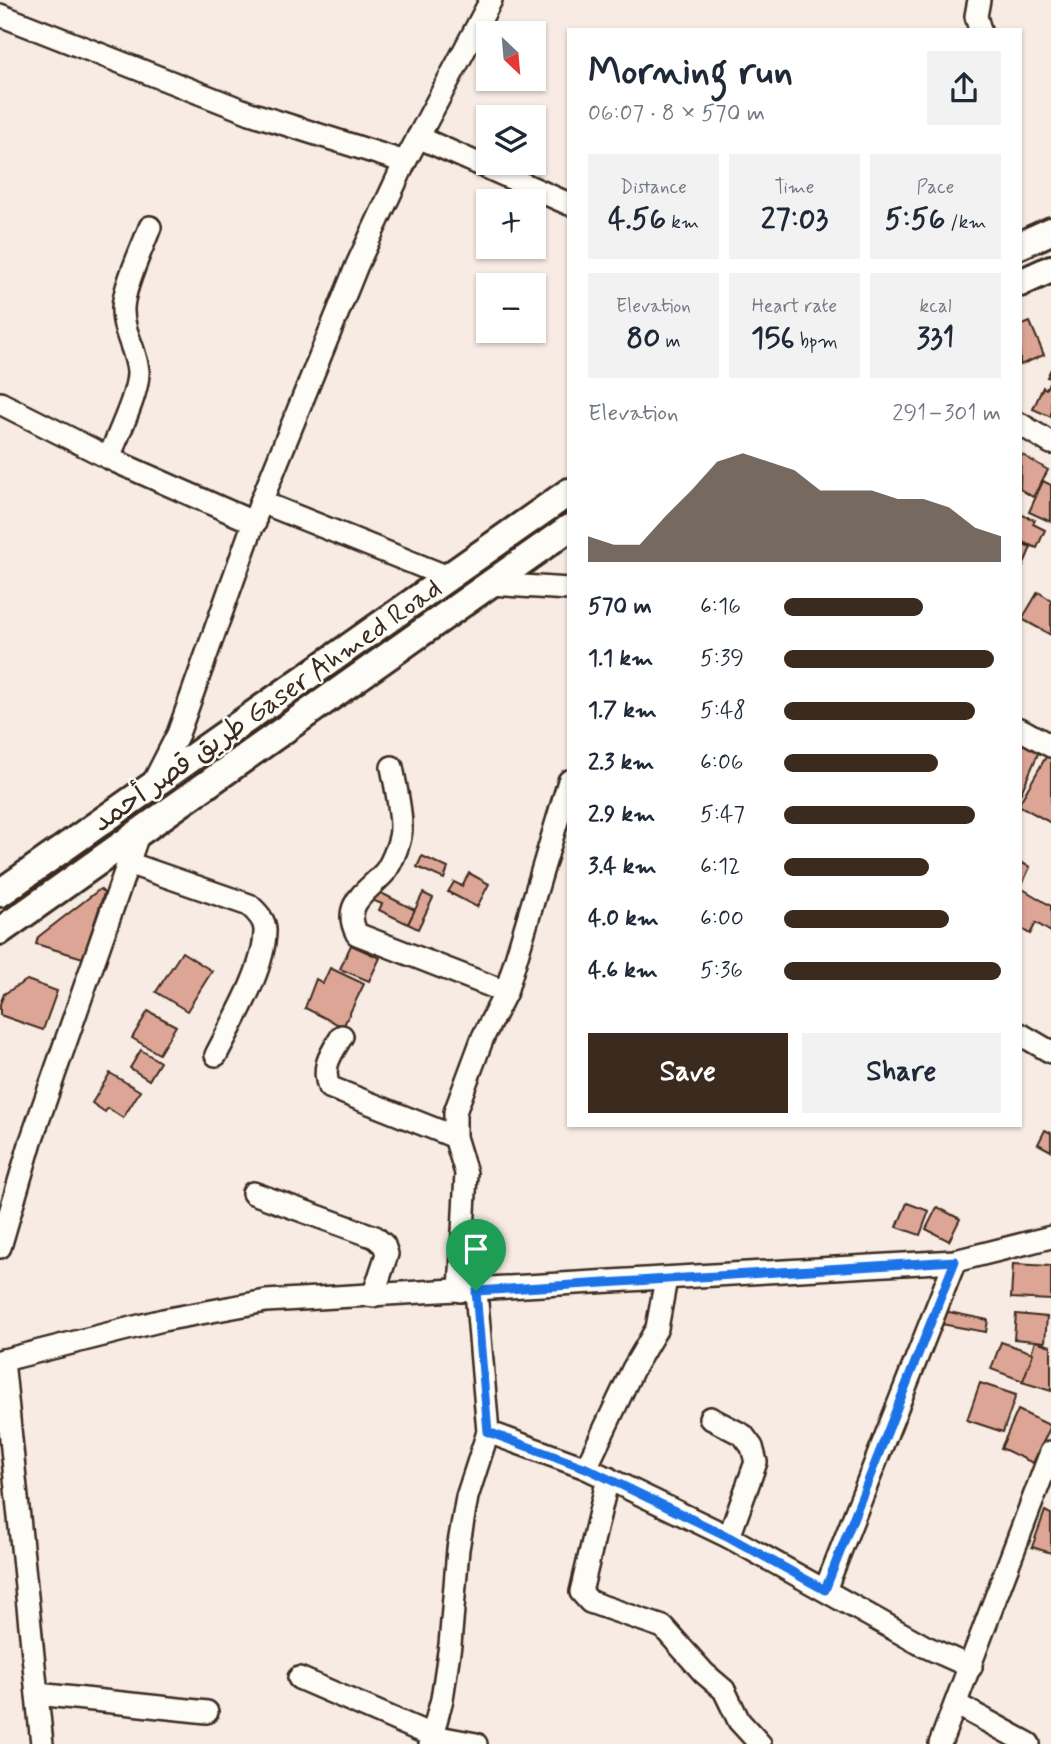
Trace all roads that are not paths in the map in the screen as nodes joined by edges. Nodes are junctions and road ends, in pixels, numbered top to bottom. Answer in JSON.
{"nodes":[{"id":1,"x":492,"y":0,"type":"edge"},
{"id":2,"x":979,"y":0,"type":"edge"},
{"id":3,"x":0,"y":15,"type":"edge"},
{"id":4,"x":979,"y":28,"type":"edge"},
{"id":5,"x":418,"y":137,"type":"junction"},
{"id":6,"x":405,"y":162,"type":"junction"},
{"id":7,"x":567,"y":203,"type":"edge"},
{"id":8,"x":150,"y":226,"type":"dead end"},
{"id":9,"x":1051,"y":231,"type":"edge"},
{"id":10,"x":1022,"y":243,"type":"edge"},
{"id":11,"x":1051,"y":269,"type":"edge"},
{"id":12,"x":1022,"y":282,"type":"edge"},
{"id":13,"x":0,"y":403,"type":"edge"},
{"id":14,"x":1022,"y":425,"type":"edge"},
{"id":15,"x":1051,"y":443,"type":"edge"},
{"id":16,"x":109,"y":458,"type":"junction"},
{"id":17,"x":567,"y":493,"type":"edge"},
{"id":18,"x":258,"y":513,"type":"junction"},
{"id":19,"x":567,"y":529,"type":"edge"},
{"id":20,"x":448,"y":577,"type":"junction"},
{"id":21,"x":490,"y":584,"type":"junction"},
{"id":22,"x":567,"y":589,"type":"edge"},
{"id":23,"x":1022,"y":730,"type":"edge"},
{"id":24,"x":1051,"y":746,"type":"edge"},
{"id":25,"x":392,"y":767,"type":"dead end"},
{"id":26,"x":153,"y":783,"type":"junction"},
{"id":27,"x":567,"y":788,"type":"edge"},
{"id":28,"x":139,"y":832,"type":"junction"},
{"id":29,"x":128,"y":863,"type":"junction"},
{"id":30,"x":0,"y":892,"type":"edge"},
{"id":31,"x":0,"y":931,"type":"edge"},
{"id":32,"x":506,"y":992,"type":"junction"},
{"id":33,"x":1022,"y":1035,"type":"edge"},
{"id":34,"x":341,"y":1036,"type":"dead end"},
{"id":35,"x":1051,"y":1052,"type":"edge"},
{"id":36,"x":216,"y":1055,"type":"dead end"},
{"id":37,"x":455,"y":1137,"type":"junction"},
{"id":38,"x":253,"y":1193,"type":"dead end"},
{"id":39,"x":1051,"y":1237,"type":"edge"},
{"id":40,"x":0,"y":1247,"type":"edge"},
{"id":41,"x":955,"y":1261,"type":"junction"},
{"id":42,"x":666,"y":1279,"type":"junction"},
{"id":43,"x":468,"y":1291,"type":"junction"},
{"id":44,"x":373,"y":1296,"type":"junction"},
{"id":45,"x":1,"y":1360,"type":"edge"},
{"id":46,"x":710,"y":1418,"type":"dead end"},
{"id":47,"x":488,"y":1432,"type":"junction"},
{"id":48,"x":1051,"y":1452,"type":"edge"},
{"id":49,"x":586,"y":1468,"type":"junction"},
{"id":50,"x":608,"y":1478,"type":"junction"},
{"id":51,"x":729,"y":1537,"type":"junction"},
{"id":52,"x":825,"y":1590,"type":"junction"},
{"id":53,"x":971,"y":1667,"type":"junction"},
{"id":54,"x":299,"y":1678,"type":"dead end"},
{"id":55,"x":37,"y":1694,"type":"junction"},
{"id":56,"x":956,"y":1704,"type":"junction"},
{"id":57,"x":207,"y":1712,"type":"dead end"},
{"id":58,"x":431,"y":1740,"type":"edge"},
{"id":59,"x":42,"y":1744,"type":"edge"},
{"id":60,"x":477,"y":1744,"type":"edge"},
{"id":61,"x":760,"y":1744,"type":"edge"},
{"id":62,"x":940,"y":1744,"type":"edge"},
{"id":63,"x":1027,"y":1744,"type":"edge"}],
"edges":[{"from":1,"to":5,"type":"street"},
{"from":2,"to":4,"type":"street"},
{"from":3,"to":6,"type":"street"},
{"from":5,"to":6,"type":"street"},
{"from":5,"to":7,"type":"street"},
{"from":6,"to":18,"type":"street"},
{"from":8,"to":16,"type":"street"},
{"from":9,"to":10,"type":"main road"},
{"from":11,"to":12,"type":"main road"},
{"from":13,"to":16,"type":"street"},
{"from":14,"to":15,"type":"street"},
{"from":16,"to":18,"type":"street"},
{"from":17,"to":20,"type":"main road","name":"طريق قصر أحمد Gaser Ahmed Road"},
{"from":18,"to":20,"type":"street"},
{"from":18,"to":26,"type":"street"},
{"from":19,"to":21,"type":"main road","name":"طريق قصر أحمد Gaser Ahmed Road"},
{"from":20,"to":26,"type":"main road","name":"طريق قصر أحمد Gaser Ahmed Road"},
{"from":21,"to":22,"type":"street"},
{"from":21,"to":28,"type":"main road","name":"طريق قصر أحمد Gaser Ahmed Road"},
{"from":23,"to":24,"type":"street"},
{"from":25,"to":32,"type":"street"},
{"from":26,"to":30,"type":"main road","name":"طريق قصر أحمد Gaser Ahmed Road"},
{"from":27,"to":32,"type":"street"},
{"from":28,"to":29,"type":"street"},
{"from":28,"to":31,"type":"main road","name":"طريق قصر أحمد Gaser Ahmed Road"},
{"from":29,"to":36,"type":"street"},
{"from":29,"to":40,"type":"street"},
{"from":32,"to":37,"type":"street"},
{"from":33,"to":35,"type":"street"},
{"from":34,"to":37,"type":"street"},
{"from":37,"to":43,"type":"street"},
{"from":38,"to":44,"type":"street"},
{"from":39,"to":41,"type":"street"},
{"from":41,"to":42,"type":"street"},
{"from":41,"to":52,"type":"street"},
{"from":42,"to":43,"type":"street"},
{"from":42,"to":49,"type":"street"},
{"from":43,"to":44,"type":"street"},
{"from":43,"to":47,"type":"street"},
{"from":44,"to":45,"type":"street"},
{"from":45,"to":55,"type":"street"},
{"from":46,"to":51,"type":"street"},
{"from":47,"to":49,"type":"street"},
{"from":47,"to":58,"type":"street"},
{"from":48,"to":53,"type":"street"},
{"from":49,"to":50,"type":"street"},
{"from":50,"to":51,"type":"street"},
{"from":50,"to":61,"type":"street"},
{"from":51,"to":52,"type":"street"},
{"from":52,"to":53,"type":"street"},
{"from":53,"to":56,"type":"street"},
{"from":54,"to":58,"type":"street"},
{"from":55,"to":57,"type":"street"},
{"from":55,"to":59,"type":"street"},
{"from":56,"to":62,"type":"street"},
{"from":56,"to":63,"type":"street"},
{"from":58,"to":60,"type":"street"}]}
